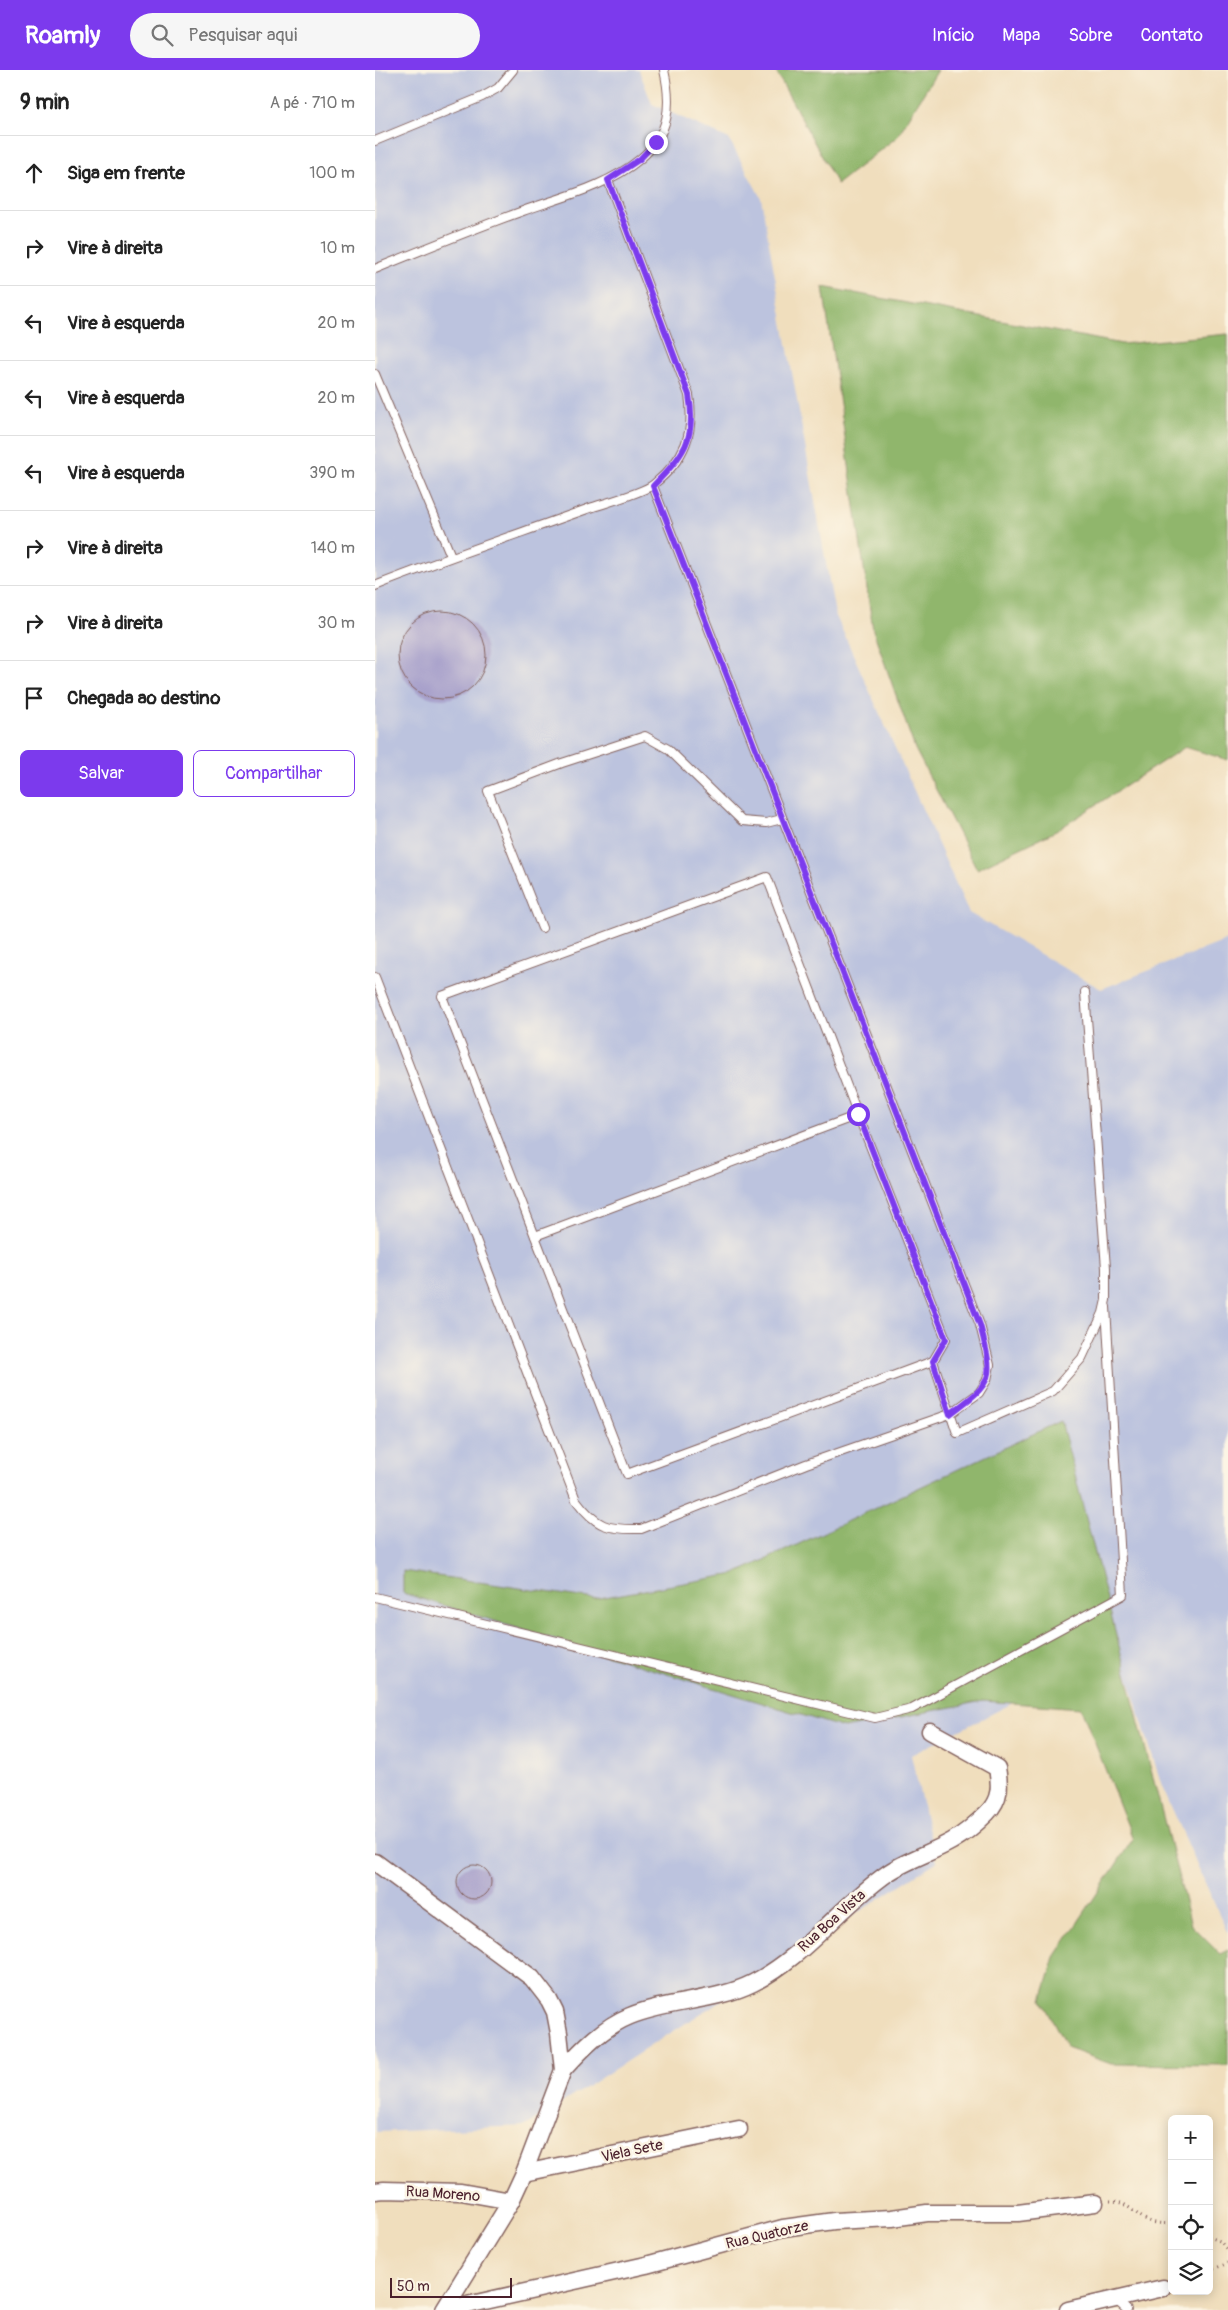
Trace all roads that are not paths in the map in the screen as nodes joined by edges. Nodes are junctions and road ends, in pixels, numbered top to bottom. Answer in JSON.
{"nodes":[{"id":1,"x":513,"y":70,"type":"edge"},
{"id":2,"x":664,"y":70,"type":"edge"},
{"id":3,"x":375,"y":141,"type":"edge"},
{"id":4,"x":608,"y":180,"type":"junction"},
{"id":5,"x":375,"y":269,"type":"edge"},
{"id":6,"x":375,"y":374,"type":"edge"},
{"id":7,"x":653,"y":486,"type":"junction"},
{"id":8,"x":451,"y":556,"type":"junction"},
{"id":9,"x":375,"y":586,"type":"edge"},
{"id":10,"x":782,"y":819,"type":"junction"},
{"id":11,"x":542,"y":928,"type":"dead end"},
{"id":12,"x":375,"y":977,"type":"edge"},
{"id":13,"x":1085,"y":992,"type":"dead end"},
{"id":14,"x":858,"y":1114,"type":"junction"},
{"id":15,"x":535,"y":1236,"type":"junction"},
{"id":16,"x":1106,"y":1300,"type":"junction"},
{"id":17,"x":933,"y":1361,"type":"junction"},
{"id":18,"x":950,"y":1414,"type":"junction"},
{"id":19,"x":375,"y":1596,"type":"edge"},
{"id":20,"x":930,"y":1731,"type":"dead end"},
{"id":21,"x":375,"y":1862,"type":"edge"},
{"id":22,"x":563,"y":2070,"type":"junction"},
{"id":23,"x":739,"y":2129,"type":"dead end"},
{"id":24,"x":524,"y":2173,"type":"junction"},
{"id":25,"x":375,"y":2191,"type":"edge"},
{"id":26,"x":511,"y":2201,"type":"junction"},
{"id":27,"x":1095,"y":2203,"type":"road end"},
{"id":28,"x":1163,"y":2288,"type":"dead end"},
{"id":29,"x":1121,"y":2305,"type":"edge"},
{"id":30,"x":444,"y":2310,"type":"edge"},
{"id":31,"x":1068,"y":2310,"type":"edge"}],
"edges":[{"from":1,"to":3,"type":"lane"},
{"from":2,"to":4,"type":"lane"},
{"from":4,"to":5,"type":"lane"},
{"from":4,"to":7,"type":"lane"},
{"from":6,"to":8,"type":"lane"},
{"from":7,"to":8,"type":"lane"},
{"from":7,"to":10,"type":"lane"},
{"from":8,"to":9,"type":"lane"},
{"from":10,"to":11,"type":"lane"},
{"from":10,"to":18,"type":"lane"},
{"from":12,"to":18,"type":"lane"},
{"from":13,"to":16,"type":"lane"},
{"from":14,"to":15,"type":"lane"},
{"from":14,"to":15,"type":"lane"},
{"from":14,"to":17,"type":"lane"},
{"from":15,"to":17,"type":"lane"},
{"from":16,"to":18,"type":"lane"},
{"from":16,"to":19,"type":"lane"},
{"from":17,"to":18,"type":"lane"},
{"from":20,"to":22,"type":"street","name":"Rua Boa Vista"},
{"from":21,"to":22,"type":"street"},
{"from":22,"to":24,"type":"street"},
{"from":23,"to":24,"type":"street","name":"Viela Sete"},
{"from":24,"to":26,"type":"street"},
{"from":25,"to":26,"type":"street","name":"Rua Moreno"},
{"from":26,"to":30,"type":"street"},
{"from":27,"to":30,"type":"street","name":"Rua Quatorze"},
{"from":28,"to":29,"type":"street"},
{"from":29,"to":31,"type":"street"}]}
